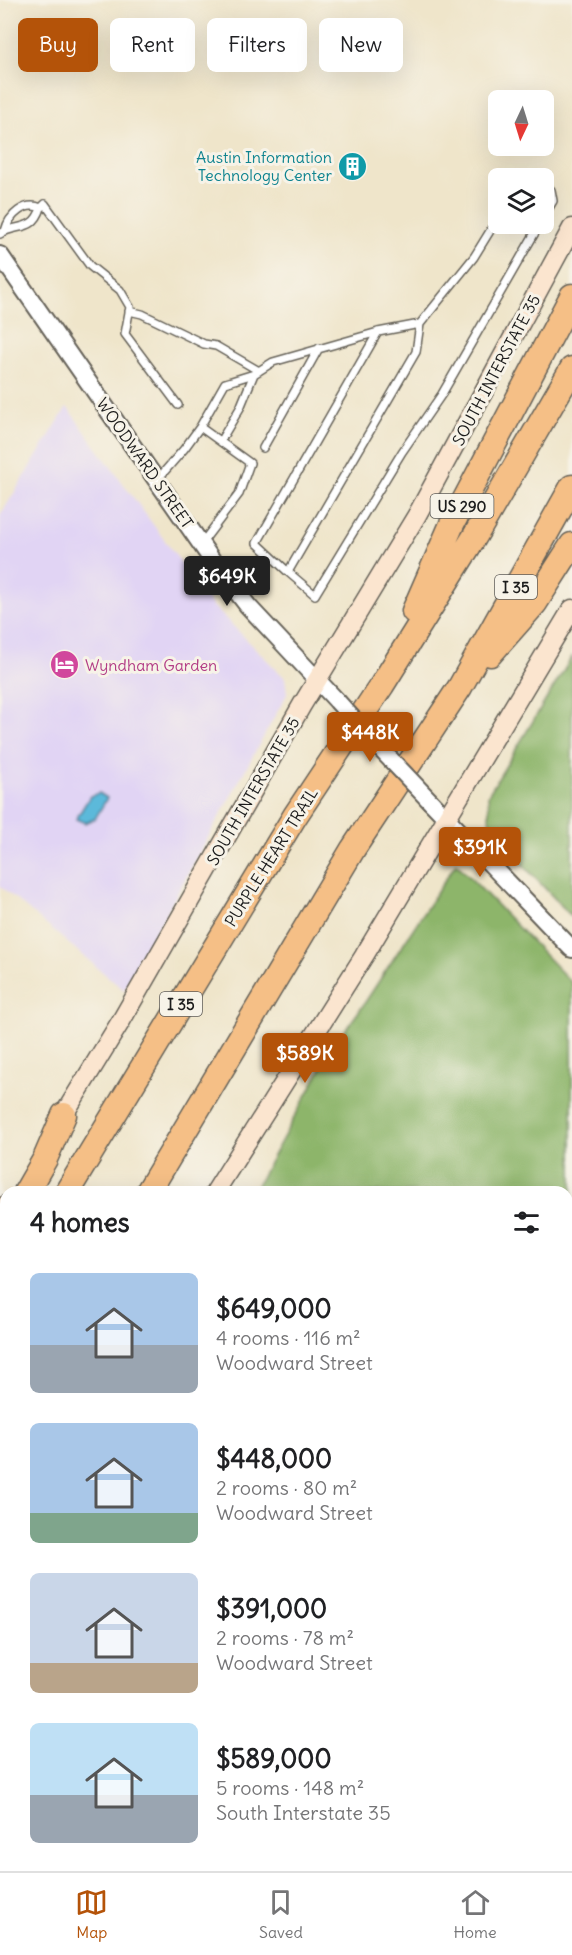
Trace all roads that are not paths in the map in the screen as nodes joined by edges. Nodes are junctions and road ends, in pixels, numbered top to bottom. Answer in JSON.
{"nodes":[{"id":1,"x":41,"y":208,"type":"junction"},
{"id":2,"x":572,"y":228,"type":"edge"},
{"id":3,"x":3,"y":232,"type":"edge"},
{"id":4,"x":488,"y":234,"type":"edge"},
{"id":5,"x":534,"y":234,"type":"edge"},
{"id":6,"x":0,"y":255,"type":"edge"},
{"id":7,"x":572,"y":296,"type":"edge"},
{"id":8,"x":129,"y":311,"type":"junction"},
{"id":9,"x":420,"y":324,"type":"junction"},
{"id":10,"x":378,"y":332,"type":"junction"},
{"id":11,"x":319,"y":348,"type":"junction"},
{"id":12,"x":572,"y":369,"type":"edge"},
{"id":13,"x":257,"y":373,"type":"junction"},
{"id":14,"x":178,"y":405,"type":"dead end"},
{"id":15,"x":200,"y":427,"type":"junction"},
{"id":16,"x":221,"y":440,"type":"junction"},
{"id":17,"x":263,"y":448,"type":"dead end"},
{"id":18,"x":156,"y":480,"type":"junction"},
{"id":19,"x":572,"y":488,"type":"edge"},
{"id":20,"x":201,"y":544,"type":"junction"},
{"id":21,"x":572,"y":545,"type":"edge"},
{"id":22,"x":288,"y":572,"type":"junction"},
{"id":23,"x":572,"y":609,"type":"edge"},
{"id":24,"x":317,"y":680,"type":"junction"},
{"id":25,"x":382,"y":685,"type":"junction"},
{"id":26,"x":460,"y":687,"type":"junction"},
{"id":27,"x":447,"y":818,"type":"junction"},
{"id":28,"x":572,"y":949,"type":"edge"},
{"id":29,"x":64,"y":1115,"type":"junction"},
{"id":30,"x":18,"y":1186,"type":"edge"},
{"id":31,"x":29,"y":1186,"type":"edge"},
{"id":32,"x":71,"y":1186,"type":"edge"},
{"id":33,"x":152,"y":1186,"type":"edge"},
{"id":34,"x":219,"y":1186,"type":"edge"}],
"edges":[{"from":1,"to":3,"type":"lane"},
{"from":1,"to":3,"type":"lane"},
{"from":1,"to":8,"type":"lane"},
{"from":2,"to":24,"type":"main road","name":"SOUTH INTERSTATE 35"},
{"from":4,"to":9,"type":"lane"},
{"from":5,"to":22,"type":"lane"},
{"from":6,"to":18,"type":"street","name":"WOODWARD STREET"},
{"from":7,"to":25,"type":"highway","number":"US 290"},
{"from":8,"to":13,"type":"lane"},
{"from":8,"to":14,"type":"lane"},
{"from":9,"to":10,"type":"lane"},
{"from":9,"to":22,"type":"lane"},
{"from":10,"to":11,"type":"lane"},
{"from":10,"to":22,"type":"lane"},
{"from":11,"to":13,"type":"lane"},
{"from":11,"to":17,"type":"lane"},
{"from":12,"to":25,"type":"highway","name":"PURPLE HEART TRAIL","number":"I 35"},
{"from":13,"to":15,"type":"lane"},
{"from":13,"to":16,"type":"lane"},
{"from":15,"to":16,"type":"lane"},
{"from":15,"to":18,"type":"lane"},
{"from":16,"to":20,"type":"lane"},
{"from":18,"to":20,"type":"street","name":"WOODWARD STREET"},
{"from":19,"to":26,"type":"highway","number":"I 35"},
{"from":20,"to":24,"type":"street","name":"WOODWARD STREET"},
{"from":21,"to":26,"type":"highway"},
{"from":23,"to":27,"type":"main road"},
{"from":24,"to":27,"type":"street","name":"WOODWARD STREET","bridge":true},
{"from":24,"to":29,"type":"main road","name":"SOUTH INTERSTATE 35"},
{"from":25,"to":32,"type":"highway","name":"PURPLE HEART TRAIL","number":"I 35"},
{"from":26,"to":33,"type":"highway","number":"I 35"},
{"from":27,"to":28,"type":"street","name":"WOODWARD STREET"},
{"from":27,"to":34,"type":"main road"},
{"from":29,"to":30,"type":"main road","name":"SOUTH INTERSTATE 35"},
{"from":29,"to":31,"type":"highway"}]}
